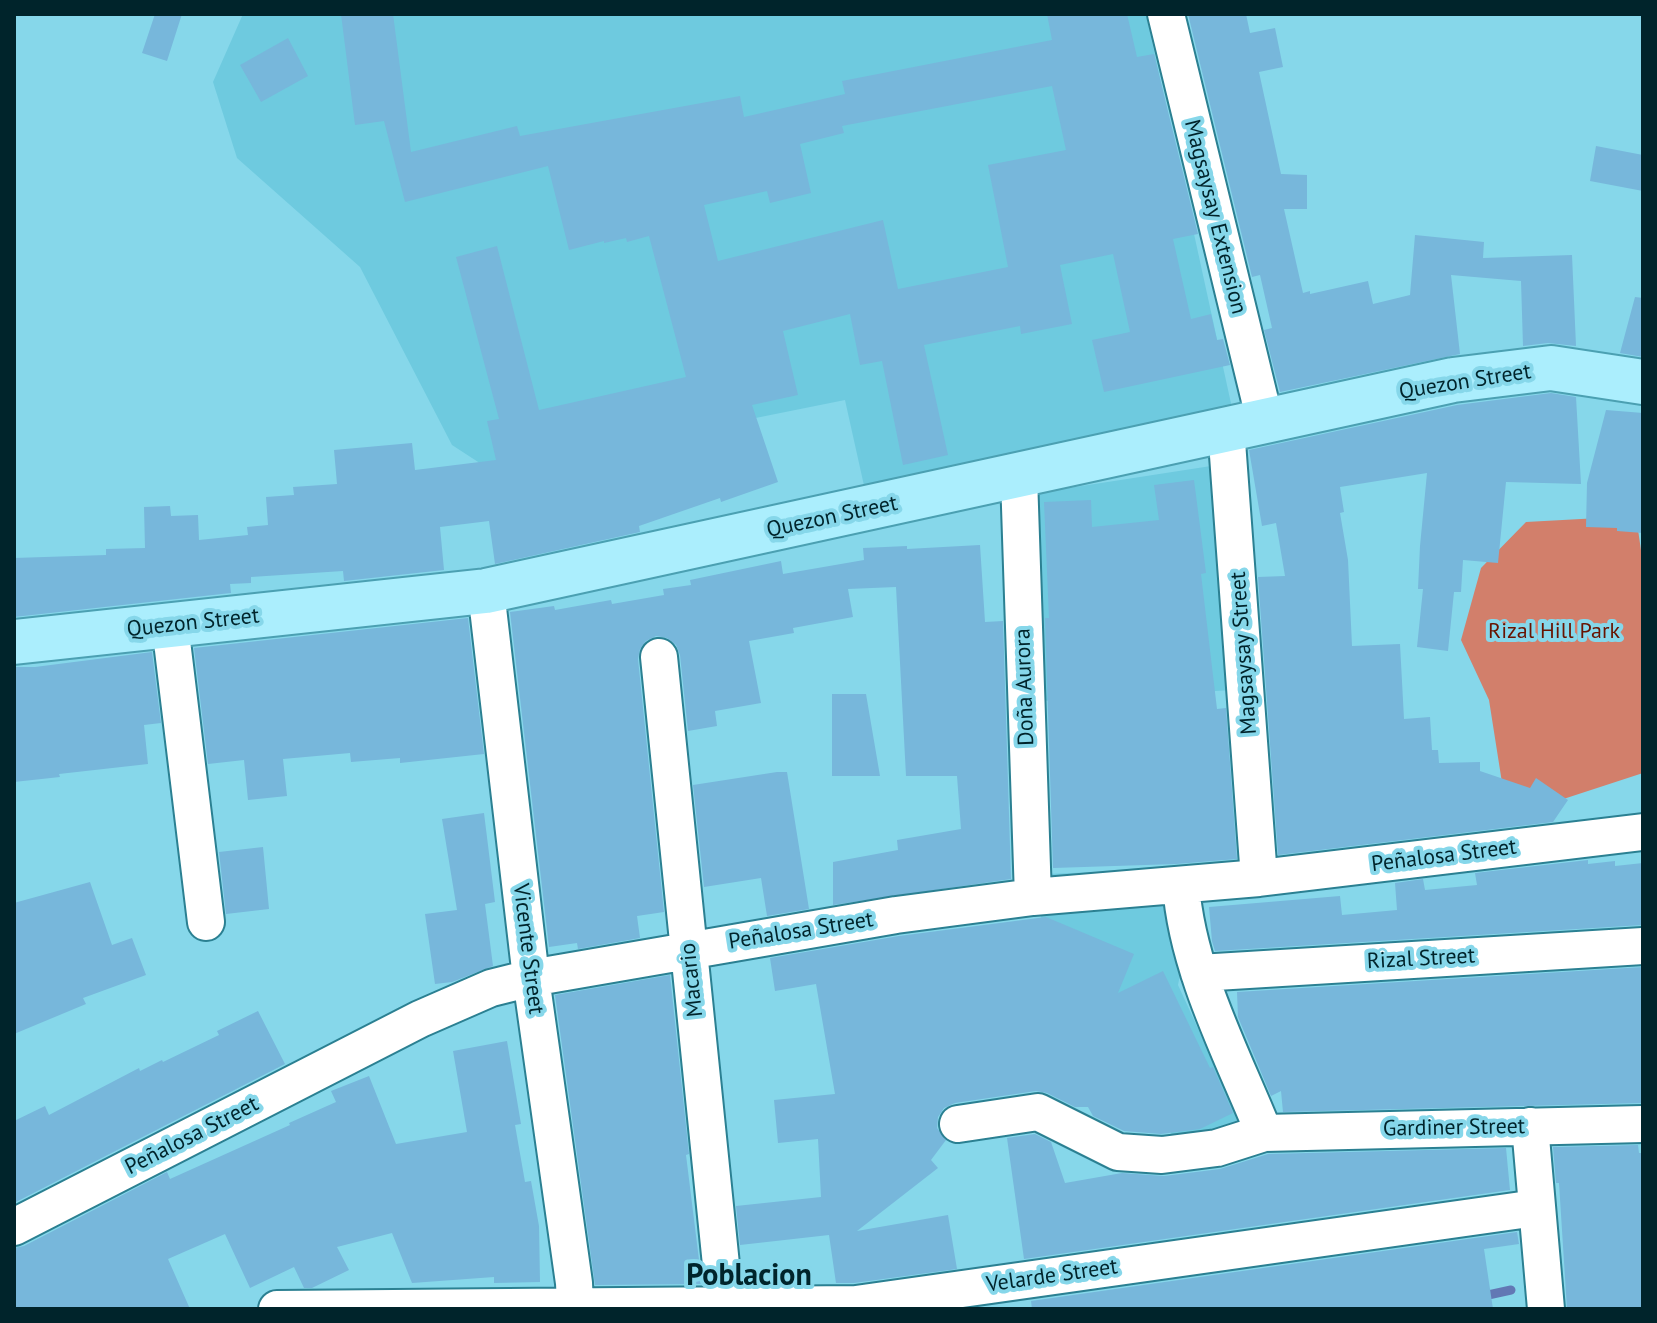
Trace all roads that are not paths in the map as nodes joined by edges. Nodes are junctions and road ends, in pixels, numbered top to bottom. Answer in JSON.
{"nodes":[{"id":1,"x":1166,"y":14,"type":"edge"},
{"id":2,"x":1643,"y":382,"type":"edge"},
{"id":3,"x":1246,"y":424,"type":"junction"},
{"id":4,"x":1019,"y":477,"type":"junction"},
{"id":5,"x":486,"y":591,"type":"junction"},
{"id":6,"x":170,"y":625,"type":"junction"},
{"id":7,"x":14,"y":642,"type":"edge"},
{"id":8,"x":659,"y":657,"type":"dead end"},
{"id":9,"x":1643,"y":832,"type":"edge"},
{"id":10,"x":1259,"y":878,"type":"junction"},
{"id":11,"x":1181,"y":885,"type":"junction"},
{"id":12,"x":1033,"y":897,"type":"junction"},
{"id":13,"x":206,"y":922,"type":"dead end"},
{"id":14,"x":1643,"y":946,"type":"edge"},
{"id":15,"x":689,"y":950,"type":"junction"},
{"id":16,"x":1199,"y":973,"type":"junction"},
{"id":17,"x":531,"y":978,"type":"junction"},
{"id":18,"x":958,"y":1124,"type":"dead end"},
{"id":19,"x":1643,"y":1124,"type":"edge"},
{"id":20,"x":1530,"y":1126,"type":"junction"},
{"id":21,"x":1264,"y":1133,"type":"junction"},
{"id":22,"x":1536,"y":1208,"type":"junction"},
{"id":23,"x":14,"y":1227,"type":"edge"},
{"id":24,"x":725,"y":1304,"type":"junction"},
{"id":25,"x":575,"y":1305,"type":"junction"},
{"id":26,"x":678,"y":1307,"type":"edge"},
{"id":27,"x":277,"y":1309,"type":"edge"},
{"id":28,"x":1546,"y":1309,"type":"edge"}],
"edges":[{"from":1,"to":3,"type":"street","name":"Magsaysay Extension"},
{"from":2,"to":3,"type":"main road","name":"Quezon Street"},
{"from":3,"to":4,"type":"main road","name":"Quezon Street"},
{"from":3,"to":10,"type":"street","name":"Magsaysay Street"},
{"from":4,"to":5,"type":"main road","name":"Quezon Street"},
{"from":4,"to":12,"type":"street","name":"Doña Aurora"},
{"from":5,"to":6,"type":"main road","name":"Quezon Street"},
{"from":5,"to":17,"type":"street","name":"Vicente Street"},
{"from":6,"to":7,"type":"main road","name":"Quezon Street"},
{"from":6,"to":13,"type":"street"},
{"from":8,"to":15,"type":"street","name":"Macario"},
{"from":9,"to":10,"type":"street","name":"Peñalosa Street"},
{"from":10,"to":11,"type":"street","name":"Peñalosa Street"},
{"from":11,"to":12,"type":"street","name":"Peñalosa Street"},
{"from":11,"to":16,"type":"street"},
{"from":12,"to":15,"type":"street","name":"Peñalosa Street"},
{"from":14,"to":16,"type":"street","name":"Rizal Street"},
{"from":15,"to":17,"type":"street","name":"Peñalosa Street"},
{"from":15,"to":24,"type":"street","name":"Macario"},
{"from":16,"to":21,"type":"street"},
{"from":17,"to":23,"type":"street","name":"Peñalosa Street"},
{"from":17,"to":25,"type":"street","name":"Vicente Street"},
{"from":18,"to":21,"type":"street","name":"Gardiner Street"},
{"from":19,"to":20,"type":"street","name":"Gardiner Street"},
{"from":20,"to":21,"type":"street","name":"Gardiner Street"},
{"from":20,"to":22,"type":"street"},
{"from":22,"to":24,"type":"street","name":"Velarde Street"},
{"from":22,"to":28,"type":"street"},
{"from":24,"to":26,"type":"street","name":"Velarde Street"},
{"from":25,"to":26,"type":"street","name":"Velarde Street"},
{"from":25,"to":27,"type":"street","name":"Velarde Street"}]}
